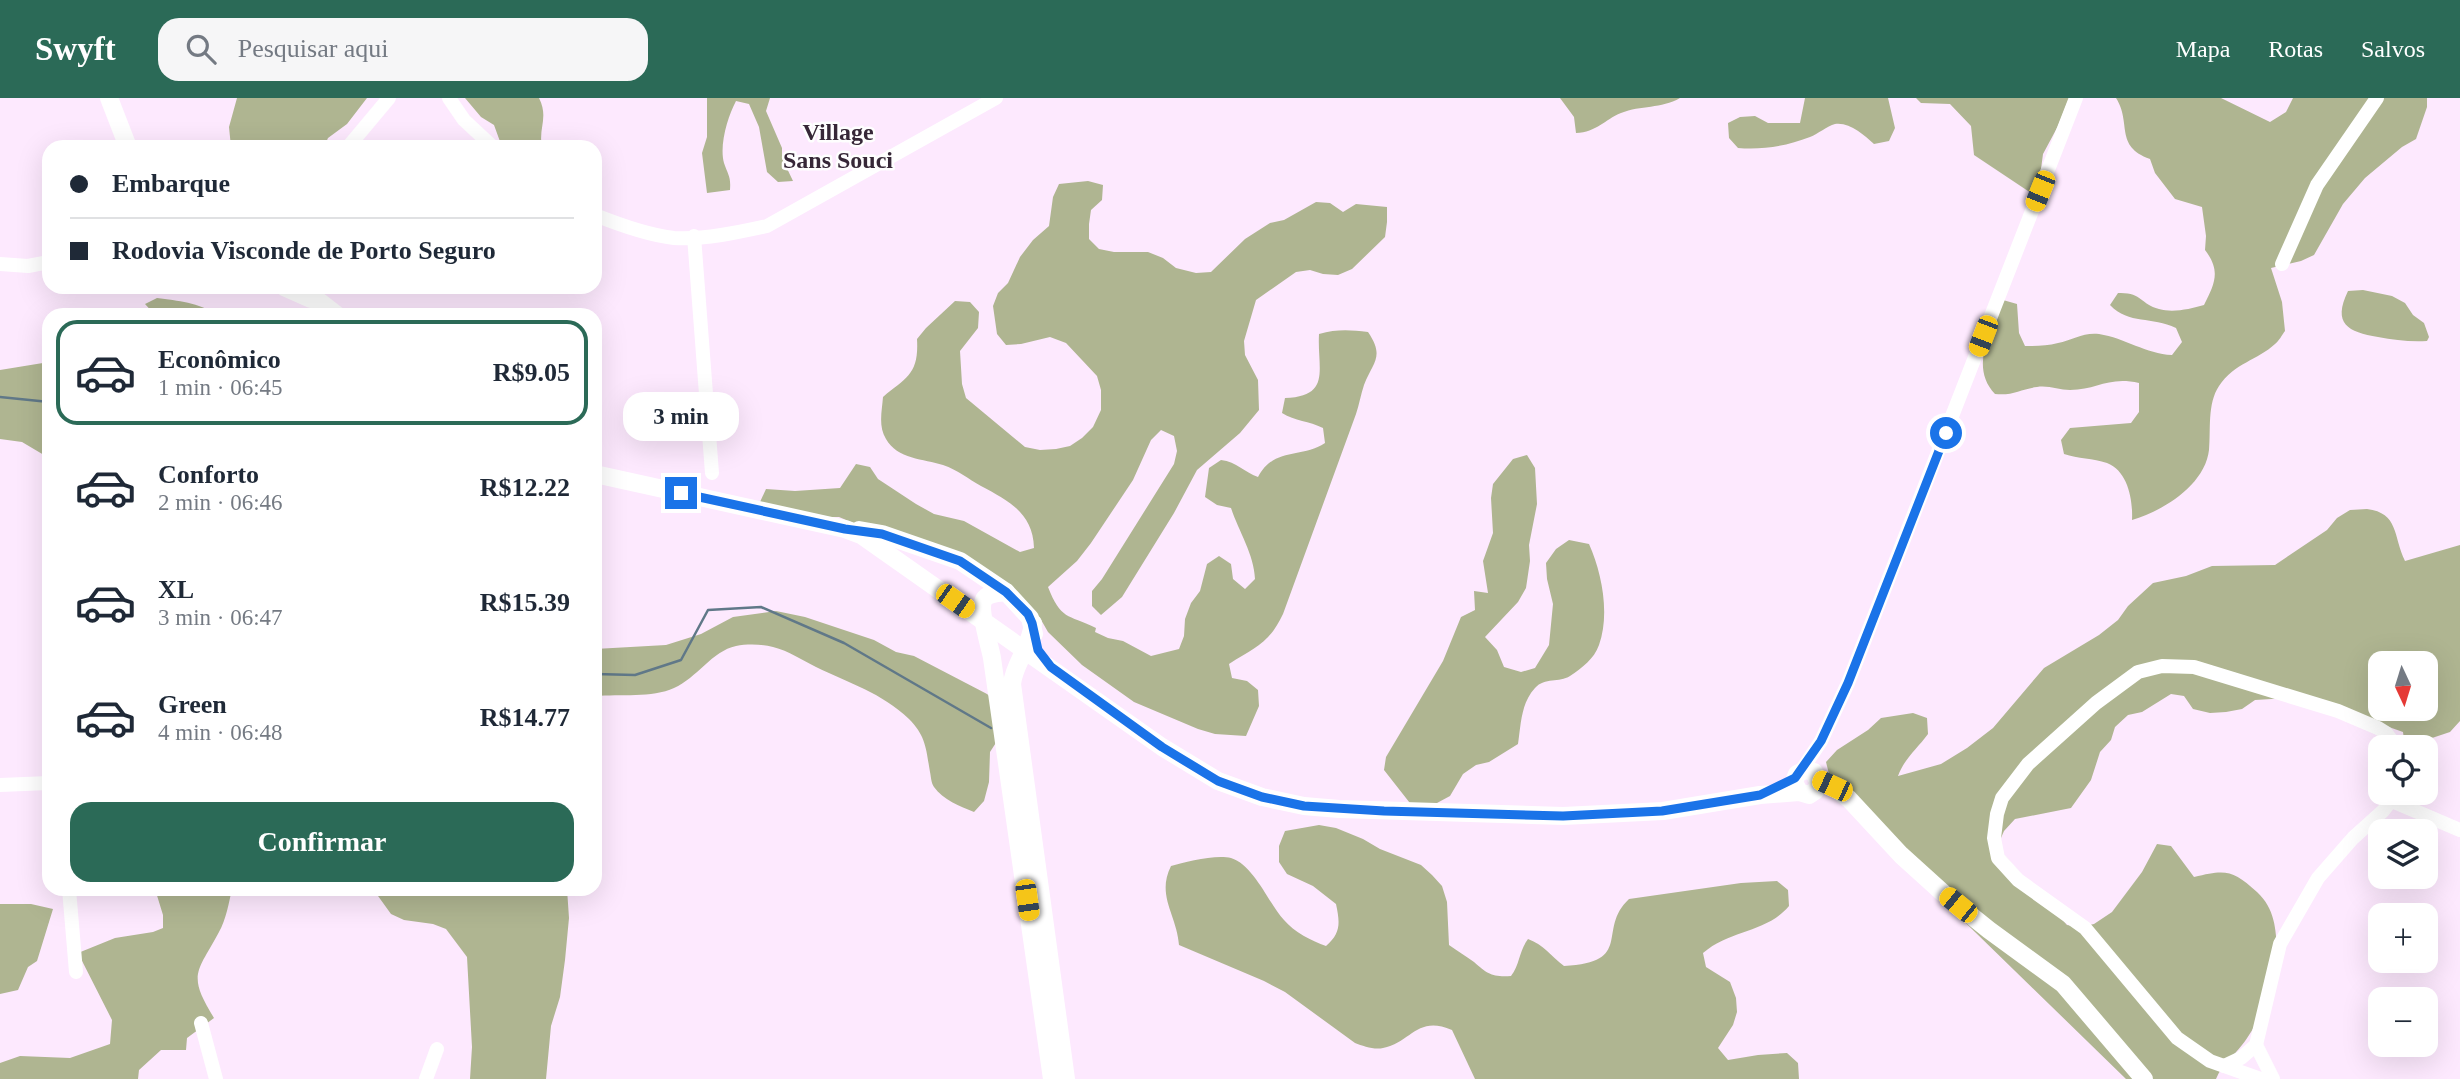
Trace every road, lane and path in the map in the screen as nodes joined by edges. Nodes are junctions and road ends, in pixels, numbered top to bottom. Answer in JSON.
{"nodes":[{"id":1,"x":106,"y":98,"type":"edge"},
{"id":2,"x":388,"y":98,"type":"edge"},
{"id":3,"x":449,"y":98,"type":"edge"},
{"id":4,"x":996,"y":98,"type":"edge"},
{"id":5,"x":2076,"y":98,"type":"edge"},
{"id":6,"x":2377,"y":98,"type":"edge"},
{"id":7,"x":117,"y":140,"type":"edge"},
{"id":8,"x":125,"y":140,"type":"edge"},
{"id":9,"x":354,"y":140,"type":"edge"},
{"id":10,"x":485,"y":140,"type":"edge"},
{"id":11,"x":602,"y":217,"type":"edge"},
{"id":12,"x":694,"y":236,"type":"junction"},
{"id":13,"x":42,"y":263,"type":"edge"},
{"id":14,"x":0,"y":264,"type":"edge"},
{"id":15,"x":2282,"y":264,"type":"dead end"},
{"id":16,"x":300,"y":294,"type":"edge"},
{"id":17,"x":310,"y":294,"type":"edge"},
{"id":18,"x":321,"y":303,"type":"junction"},
{"id":19,"x":328,"y":308,"type":"edge"},
{"id":20,"x":712,"y":473,"type":"dead end"},
{"id":21,"x":602,"y":476,"type":"edge"},
{"id":22,"x":845,"y":529,"type":"junction"},
{"id":23,"x":1006,"y":592,"type":"junction"},
{"id":24,"x":984,"y":620,"type":"junction"},
{"id":25,"x":1032,"y":627,"type":"junction"},
{"id":26,"x":1039,"y":660,"type":"junction"},
{"id":27,"x":2388,"y":735,"type":"edge"},
{"id":28,"x":1807,"y":782,"type":"junction"},
{"id":29,"x":42,"y":783,"type":"edge"},
{"id":30,"x":0,"y":785,"type":"edge"},
{"id":31,"x":2386,"y":805,"type":"edge"},
{"id":32,"x":2410,"y":805,"type":"edge"},
{"id":33,"x":2460,"y":830,"type":"edge"},
{"id":34,"x":70,"y":896,"type":"edge"},
{"id":35,"x":76,"y":972,"type":"dead end"},
{"id":36,"x":201,"y":1023,"type":"dead end"},
{"id":37,"x":2256,"y":1045,"type":"junction"},
{"id":38,"x":437,"y":1049,"type":"dead end"},
{"id":39,"x":2224,"y":1066,"type":"junction"},
{"id":40,"x":216,"y":1079,"type":"edge"},
{"id":41,"x":426,"y":1079,"type":"edge"},
{"id":42,"x":1052,"y":1079,"type":"edge"},
{"id":43,"x":1066,"y":1079,"type":"edge"},
{"id":44,"x":2144,"y":1079,"type":"edge"},
{"id":45,"x":2261,"y":1079,"type":"edge"},
{"id":46,"x":2273,"y":1079,"type":"edge"}],
"edges":[{"from":1,"to":7,"type":"main road"},
{"from":1,"to":8,"type":"main road"},
{"from":2,"to":9,"type":"street"},
{"from":3,"to":10,"type":"street"},
{"from":4,"to":12,"type":"street"},
{"from":5,"to":28,"type":"street"},
{"from":6,"to":15,"type":"street"},
{"from":11,"to":12,"type":"street"},
{"from":12,"to":20,"type":"street"},
{"from":13,"to":14,"type":"street"},
{"from":16,"to":18,"type":"main road"},
{"from":17,"to":18,"type":"main road"},
{"from":18,"to":19,"type":"main road"},
{"from":21,"to":22,"type":"main road"},
{"from":22,"to":23,"type":"main road"},
{"from":22,"to":24,"type":"main road"},
{"from":23,"to":24,"type":"main road"},
{"from":23,"to":25,"type":"main road"},
{"from":24,"to":25,"type":"main road"},
{"from":24,"to":26,"type":"main road"},
{"from":24,"to":42,"type":"main road"},
{"from":25,"to":26,"type":"main road"},
{"from":25,"to":26,"type":"main road"},
{"from":26,"to":28,"type":"main road"},
{"from":26,"to":43,"type":"main road"},
{"from":27,"to":39,"type":"street"},
{"from":28,"to":44,"type":"main road"},
{"from":29,"to":30,"type":"street"},
{"from":31,"to":37,"type":"street"},
{"from":32,"to":33,"type":"street"},
{"from":34,"to":35,"type":"street"},
{"from":36,"to":40,"type":"street"},
{"from":37,"to":39,"type":"street"},
{"from":37,"to":46,"type":"street"},
{"from":38,"to":41,"type":"street"},
{"from":39,"to":45,"type":"street"}]}
